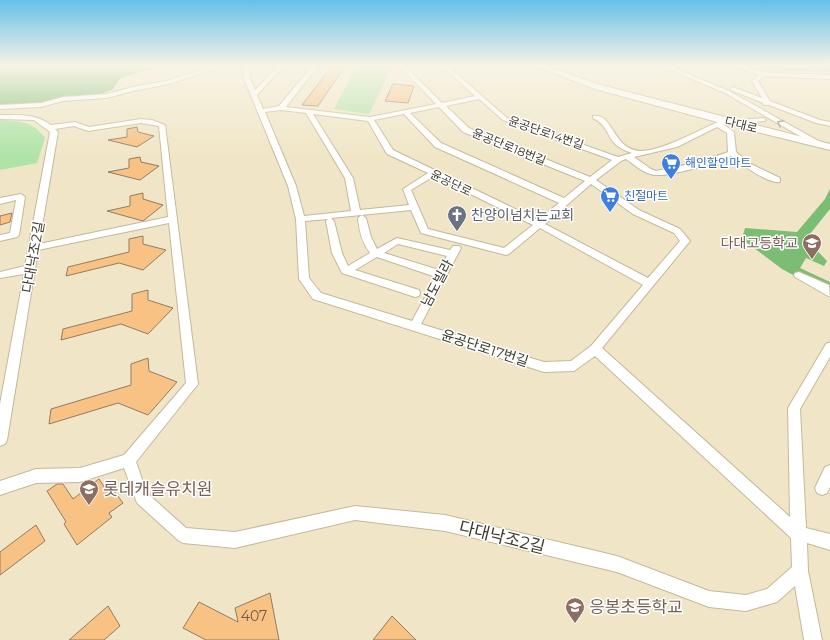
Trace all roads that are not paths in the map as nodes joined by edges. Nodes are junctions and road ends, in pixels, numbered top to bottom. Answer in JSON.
{"nodes":[{"id":1,"x":254,"y":95,"type":"edge"},
{"id":2,"x":107,"y":96,"type":"edge"},
{"id":3,"x":291,"y":96,"type":"edge"},
{"id":4,"x":432,"y":96,"type":"edge"},
{"id":5,"x":629,"y":96,"type":"edge"},
{"id":6,"x":734,"y":96,"type":"edge"},
{"id":7,"x":750,"y":96,"type":"edge"},
{"id":8,"x":764,"y":96,"type":"edge"},
{"id":9,"x":481,"y":97,"type":"joint"},
{"id":10,"x":768,"y":103,"type":"junction"},
{"id":11,"x":440,"y":104,"type":"junction"},
{"id":12,"x":0,"y":107,"type":"edge"},
{"id":13,"x":281,"y":108,"type":"junction"},
{"id":14,"x":261,"y":111,"type":"junction"},
{"id":15,"x":308,"y":111,"type":"junction"},
{"id":16,"x":404,"y":111,"type":"junction"},
{"id":17,"x":762,"y":115,"type":"junction"},
{"id":18,"x":0,"y":117,"type":"edge"},
{"id":19,"x":595,"y":117,"type":"dead end"},
{"id":20,"x":370,"y":118,"type":"junction"},
{"id":21,"x":724,"y":123,"type":"junction"},
{"id":22,"x":830,"y":124,"type":"edge"},
{"id":23,"x":50,"y":127,"type":"junction"},
{"id":24,"x":760,"y":130,"type":"junction"},
{"id":25,"x":820,"y":144,"type":"junction"},
{"id":26,"x":830,"y":147,"type":"edge"},
{"id":27,"x":640,"y":153,"type":"junction"},
{"id":28,"x":732,"y":153,"type":"junction"},
{"id":29,"x":627,"y":156,"type":"junction"},
{"id":30,"x":618,"y":159,"type":"junction"},
{"id":31,"x":432,"y":174,"type":"junction"},
{"id":32,"x":591,"y":180,"type":"junction"},
{"id":33,"x":778,"y":180,"type":"dead end"},
{"id":34,"x":0,"y":201,"type":"edge"},
{"id":35,"x":565,"y":202,"type":"junction"},
{"id":36,"x":414,"y":207,"type":"junction"},
{"id":37,"x":359,"y":216,"type":"junction"},
{"id":38,"x":173,"y":219,"type":"junction"},
{"id":39,"x":300,"y":220,"type":"junction"},
{"id":40,"x":330,"y":221,"type":"dead end"},
{"id":41,"x":539,"y":224,"type":"junction"},
{"id":42,"x":0,"y":238,"type":"edge"},
{"id":43,"x":460,"y":240,"type":"junction"},
{"id":44,"x":34,"y":248,"type":"junction"},
{"id":45,"x":375,"y":253,"type":"junction"},
{"id":46,"x":453,"y":254,"type":"junction"},
{"id":47,"x":30,"y":269,"type":"junction"},
{"id":48,"x":346,"y":270,"type":"junction"},
{"id":49,"x":0,"y":275,"type":"edge"},
{"id":50,"x":442,"y":275,"type":"junction"},
{"id":51,"x":800,"y":275,"type":"dead end"},
{"id":52,"x":650,"y":284,"type":"junction"},
{"id":53,"x":415,"y":293,"type":"dead end"},
{"id":54,"x":830,"y":293,"type":"edge"},
{"id":55,"x":415,"y":326,"type":"junction"},
{"id":56,"x":830,"y":347,"type":"edge"},
{"id":57,"x":595,"y":350,"type":"junction"},
{"id":58,"x":0,"y":440,"type":"edge"},
{"id":59,"x":128,"y":460,"type":"junction"},
{"id":60,"x":830,"y":472,"type":"edge"},
{"id":61,"x":0,"y":488,"type":"edge"},
{"id":62,"x":822,"y":488,"type":"dead end"},
{"id":63,"x":797,"y":533,"type":"junction"},
{"id":64,"x":830,"y":542,"type":"edge"},
{"id":65,"x":800,"y":571,"type":"junction"},
{"id":66,"x":813,"y":640,"type":"edge"}],
"edges":[{"from":1,"to":14,"type":"street"},
{"from":2,"to":12,"type":"street"},
{"from":3,"to":13,"type":"street"},
{"from":4,"to":11,"type":"street","name":"윤공단로18번길"},
{"from":5,"to":21,"type":"main road","name":"다대로"},
{"from":6,"to":17,"type":"street"},
{"from":7,"to":10,"type":"street"},
{"from":8,"to":10,"type":"street"},
{"from":9,"to":11,"type":"street"},
{"from":9,"to":30,"type":"street","name":"윤공단로14번길"},
{"from":10,"to":17,"type":"street"},
{"from":10,"to":22,"type":"street"},
{"from":11,"to":16,"type":"street"},
{"from":11,"to":32,"type":"street","name":"윤공단로18번길"},
{"from":13,"to":14,"type":"street"},
{"from":13,"to":15,"type":"street"},
{"from":14,"to":39,"type":"street","name":"윤공단로17번길"},
{"from":15,"to":20,"type":"street"},
{"from":15,"to":37,"type":"street"},
{"from":16,"to":20,"type":"street"},
{"from":16,"to":35,"type":"street"},
{"from":17,"to":21,"type":"street"},
{"from":17,"to":24,"type":"street"},
{"from":25,"to":17,"type":"street","one_way":true},
{"from":18,"to":23,"type":"street"},
{"from":19,"to":27,"type":"street"},
{"from":20,"to":31,"type":"street","name":"윤공단로"},
{"from":21,"to":24,"type":"main road","name":"다대로"},
{"from":21,"to":27,"type":"street"},
{"from":21,"to":28,"type":"street"},
{"from":23,"to":38,"type":"street"},
{"from":23,"to":44,"type":"street","name":"다대낙조2길"},
{"from":24,"to":25,"type":"main road","name":"다대로"},
{"from":25,"to":26,"type":"main road","name":"다대로"},
{"from":27,"to":29,"type":"street"},
{"from":28,"to":29,"type":"street"},
{"from":28,"to":33,"type":"street"},
{"from":29,"to":30,"type":"street"},
{"from":30,"to":32,"type":"street"},
{"from":31,"to":36,"type":"street"},
{"from":31,"to":41,"type":"street","name":"윤공단로"},
{"from":32,"to":35,"type":"street"},
{"from":32,"to":52,"type":"street","name":"윤공단로17번길"},
{"from":34,"to":42,"type":"street"},
{"from":35,"to":41,"type":"street"},
{"from":36,"to":37,"type":"street"},
{"from":36,"to":43,"type":"street"},
{"from":37,"to":39,"type":"street"},
{"from":37,"to":45,"type":"street"},
{"from":38,"to":44,"type":"street"},
{"from":38,"to":59,"type":"street"},
{"from":39,"to":55,"type":"street","name":"윤공단로17번길"},
{"from":40,"to":48,"type":"street"},
{"from":41,"to":43,"type":"street"},
{"from":41,"to":52,"type":"street","name":"윤공단로"},
{"from":43,"to":46,"type":"street","name":"남도빌라"},
{"from":44,"to":47,"type":"street","name":"다대낙조2길"},
{"from":45,"to":46,"type":"street"},
{"from":45,"to":48,"type":"street"},
{"from":45,"to":50,"type":"street"},
{"from":46,"to":50,"type":"street","name":"남도빌라"},
{"from":47,"to":49,"type":"street"},
{"from":47,"to":58,"type":"street","name":"다대낙조2길"},
{"from":48,"to":53,"type":"street"},
{"from":50,"to":55,"type":"street","name":"남도빌라"},
{"from":51,"to":54,"type":"street"},
{"from":52,"to":57,"type":"street","name":"윤공단로17번길"},
{"from":55,"to":57,"type":"street","name":"윤공단로17번길"},
{"from":56,"to":63,"type":"street"},
{"from":57,"to":63,"type":"street"},
{"from":59,"to":61,"type":"street"},
{"from":59,"to":65,"type":"street","name":"다대낙조2길"},
{"from":60,"to":62,"type":"street"},
{"from":63,"to":64,"type":"street"},
{"from":63,"to":65,"type":"street"},
{"from":65,"to":66,"type":"street"}]}
